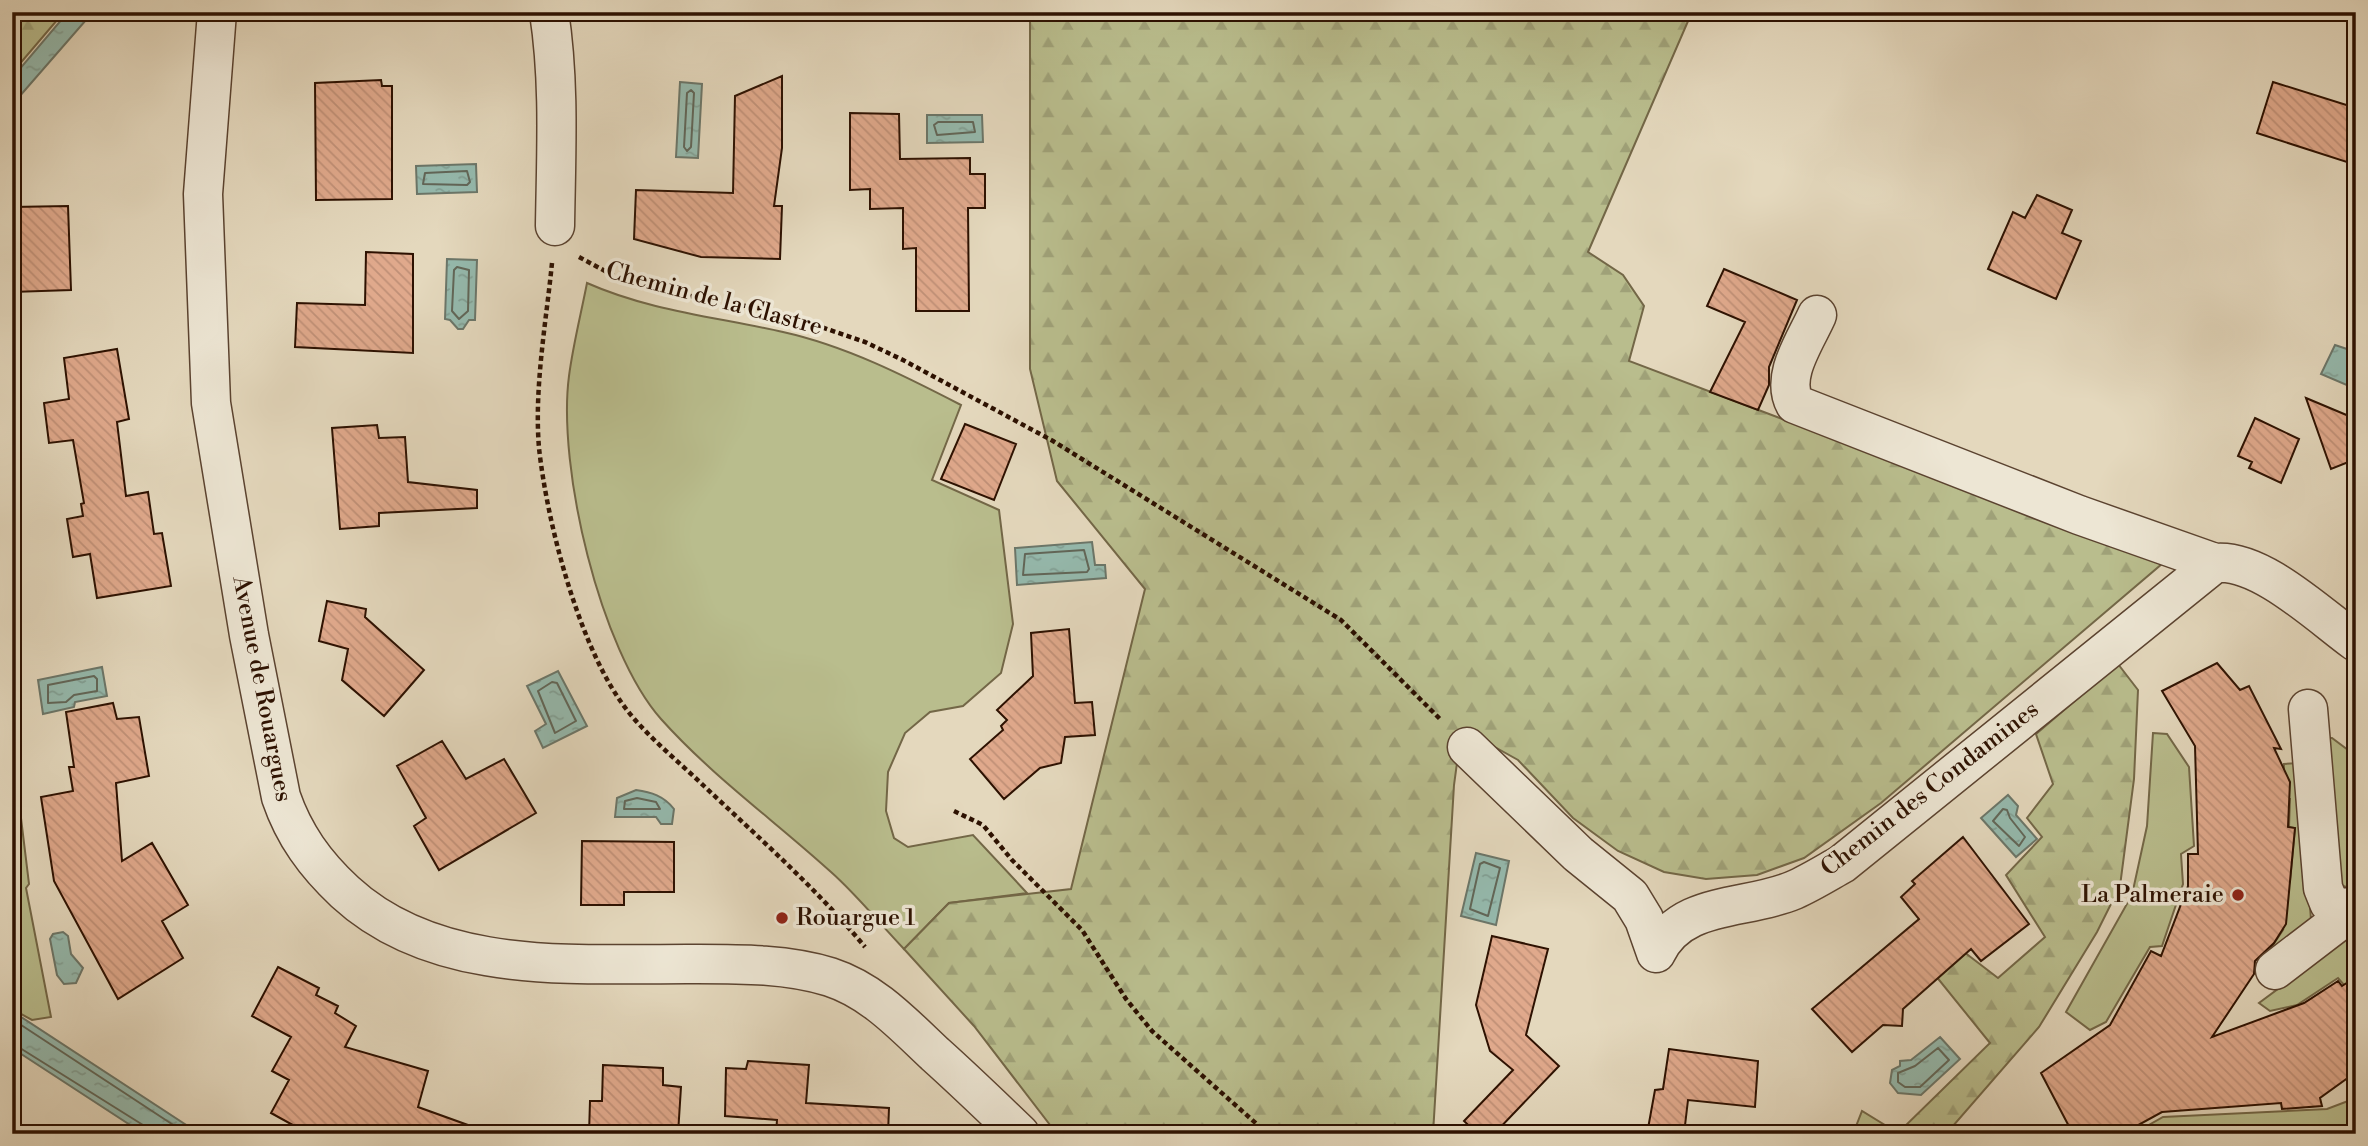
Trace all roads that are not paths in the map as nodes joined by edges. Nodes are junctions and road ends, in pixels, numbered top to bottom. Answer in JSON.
{"nodes":[{"id":1,"x":217,"y":12,"type":"edge"},
{"id":2,"x":549,"y":12,"type":"edge"},
{"id":3,"x":555,"y":226,"type":"road end"},
{"id":4,"x":1817,"y":315,"type":"dead end"},
{"id":5,"x":2215,"y":563,"type":"junction"},
{"id":6,"x":2356,"y":642,"type":"edge"},
{"id":7,"x":2308,"y":709,"type":"dead end"},
{"id":8,"x":1467,"y":747,"type":"road end"},
{"id":9,"x":2356,"y":907,"type":"edge"},
{"id":10,"x":2275,"y":970,"type":"dead end"},
{"id":11,"x":1020,"y":1134,"type":"edge"}],
"edges":[{"from":1,"to":11,"type":"street","name":"Avenue de Rouargues"},
{"from":2,"to":3,"type":"street"},
{"from":4,"to":5,"type":"street"},
{"from":5,"to":6,"type":"street"},
{"from":5,"to":8,"type":"street","name":"Chemin des Condamines"},
{"from":7,"to":9,"type":"street"},
{"from":9,"to":10,"type":"street"}]}
